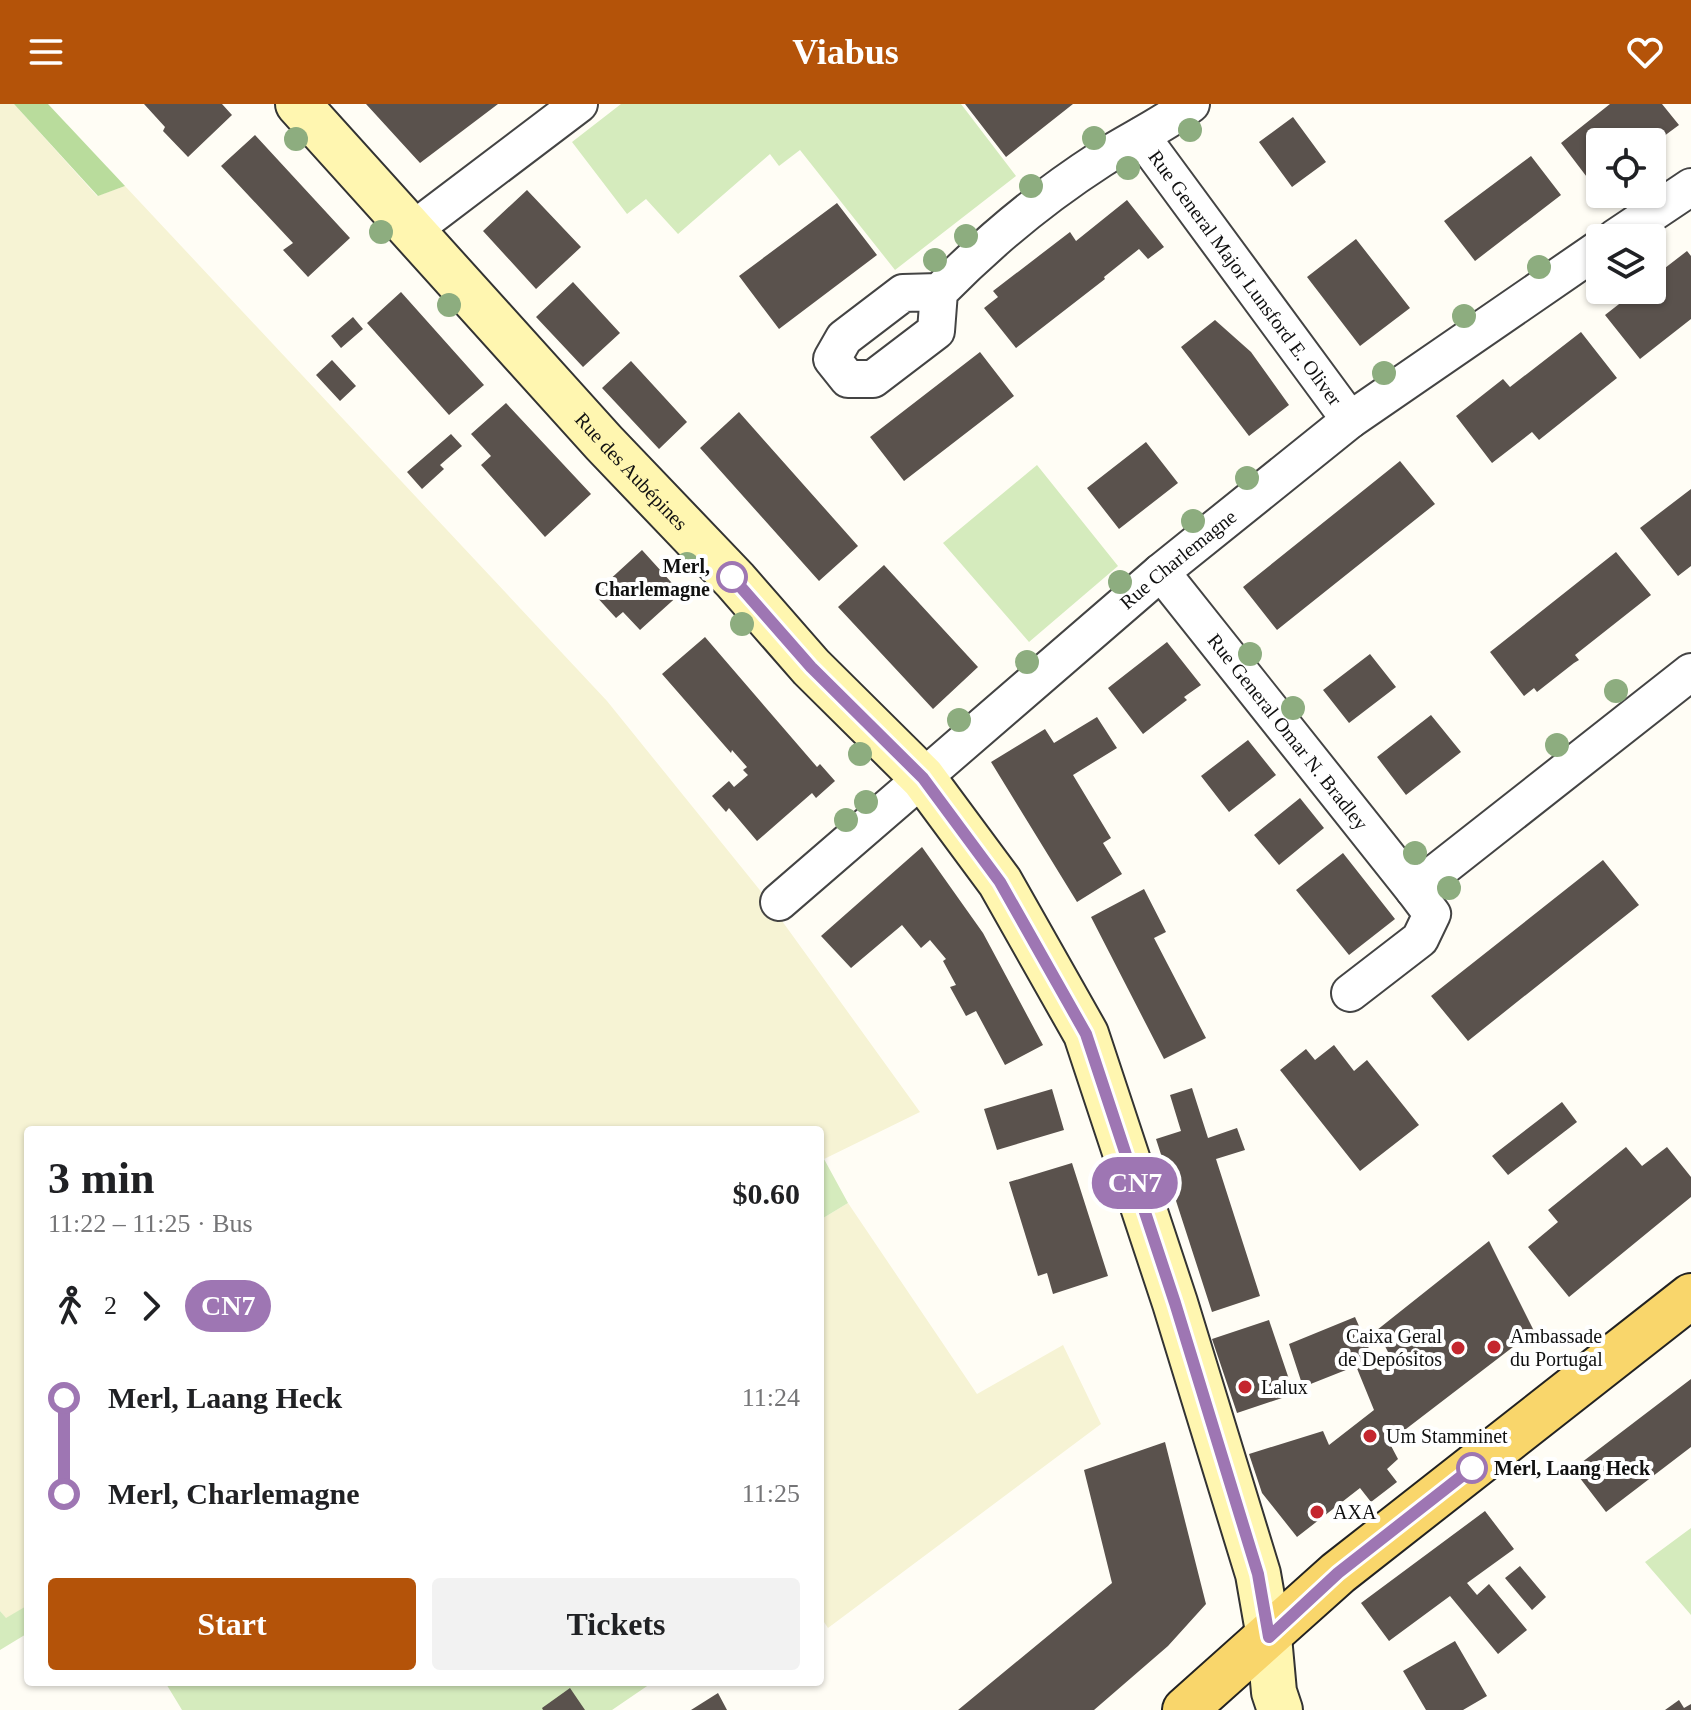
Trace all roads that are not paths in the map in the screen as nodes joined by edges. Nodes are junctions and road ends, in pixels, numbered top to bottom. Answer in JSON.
{"nodes":[{"id":1,"x":298,"y":104,"type":"edge"},
{"id":2,"x":579,"y":104,"type":"edge"},
{"id":3,"x":1191,"y":104,"type":"edge"},
{"id":4,"x":1141,"y":136,"type":"junction"},
{"id":5,"x":1691,"y":187,"type":"edge"},
{"id":6,"x":1636,"y":224,"type":"edge"},
{"id":7,"x":414,"y":229,"type":"junction"},
{"id":8,"x":1586,"y":258,"type":"edge"},
{"id":9,"x":939,"y":292,"type":"dead end"},
{"id":10,"x":1350,"y":420,"type":"junction"},
{"id":11,"x":1161,"y":572,"type":"junction"},
{"id":12,"x":1691,"y":672,"type":"edge"},
{"id":13,"x":923,"y":778,"type":"junction"},
{"id":14,"x":1414,"y":890,"type":"junction"},
{"id":15,"x":779,"y":902,"type":"dead end"},
{"id":16,"x":1350,"y":993,"type":"dead end"},
{"id":17,"x":1691,"y":1296,"type":"edge"},
{"id":18,"x":1269,"y":1637,"type":"junction"},
{"id":19,"x":1185,"y":1710,"type":"edge"},
{"id":20,"x":1280,"y":1710,"type":"edge"}],
"edges":[{"from":1,"to":7,"type":"street","name":"Rue des Aubépines"},
{"from":2,"to":7,"type":"street"},
{"from":3,"to":4,"type":"street","name":"Rue General Major Lunsford E. Oliver"},
{"from":4,"to":9,"type":"street","name":"Rue General Major Lunsford E. Oliver"},
{"from":4,"to":10,"type":"street","name":"Rue General Major Lunsford E. Oliver"},
{"from":5,"to":6,"type":"street"},
{"from":7,"to":13,"type":"street","name":"Rue des Aubépines"},
{"from":8,"to":10,"type":"street","name":"Rue Charlemagne"},
{"from":10,"to":11,"type":"street","name":"Rue Charlemagne"},
{"from":11,"to":13,"type":"street","name":"Rue Charlemagne"},
{"from":11,"to":14,"type":"street","name":"Rue General Omar N. Bradley"},
{"from":12,"to":14,"type":"street"},
{"from":13,"to":15,"type":"street","name":"Rue Charlemagne"},
{"from":13,"to":18,"type":"street","name":"Rue des Aubépines"},
{"from":14,"to":16,"type":"street","name":"Rue General Omar N. Bradley"},
{"from":17,"to":18,"type":"main road"},
{"from":18,"to":19,"type":"main road"},
{"from":18,"to":20,"type":"street","name":"Rue des Aubépines"}]}
